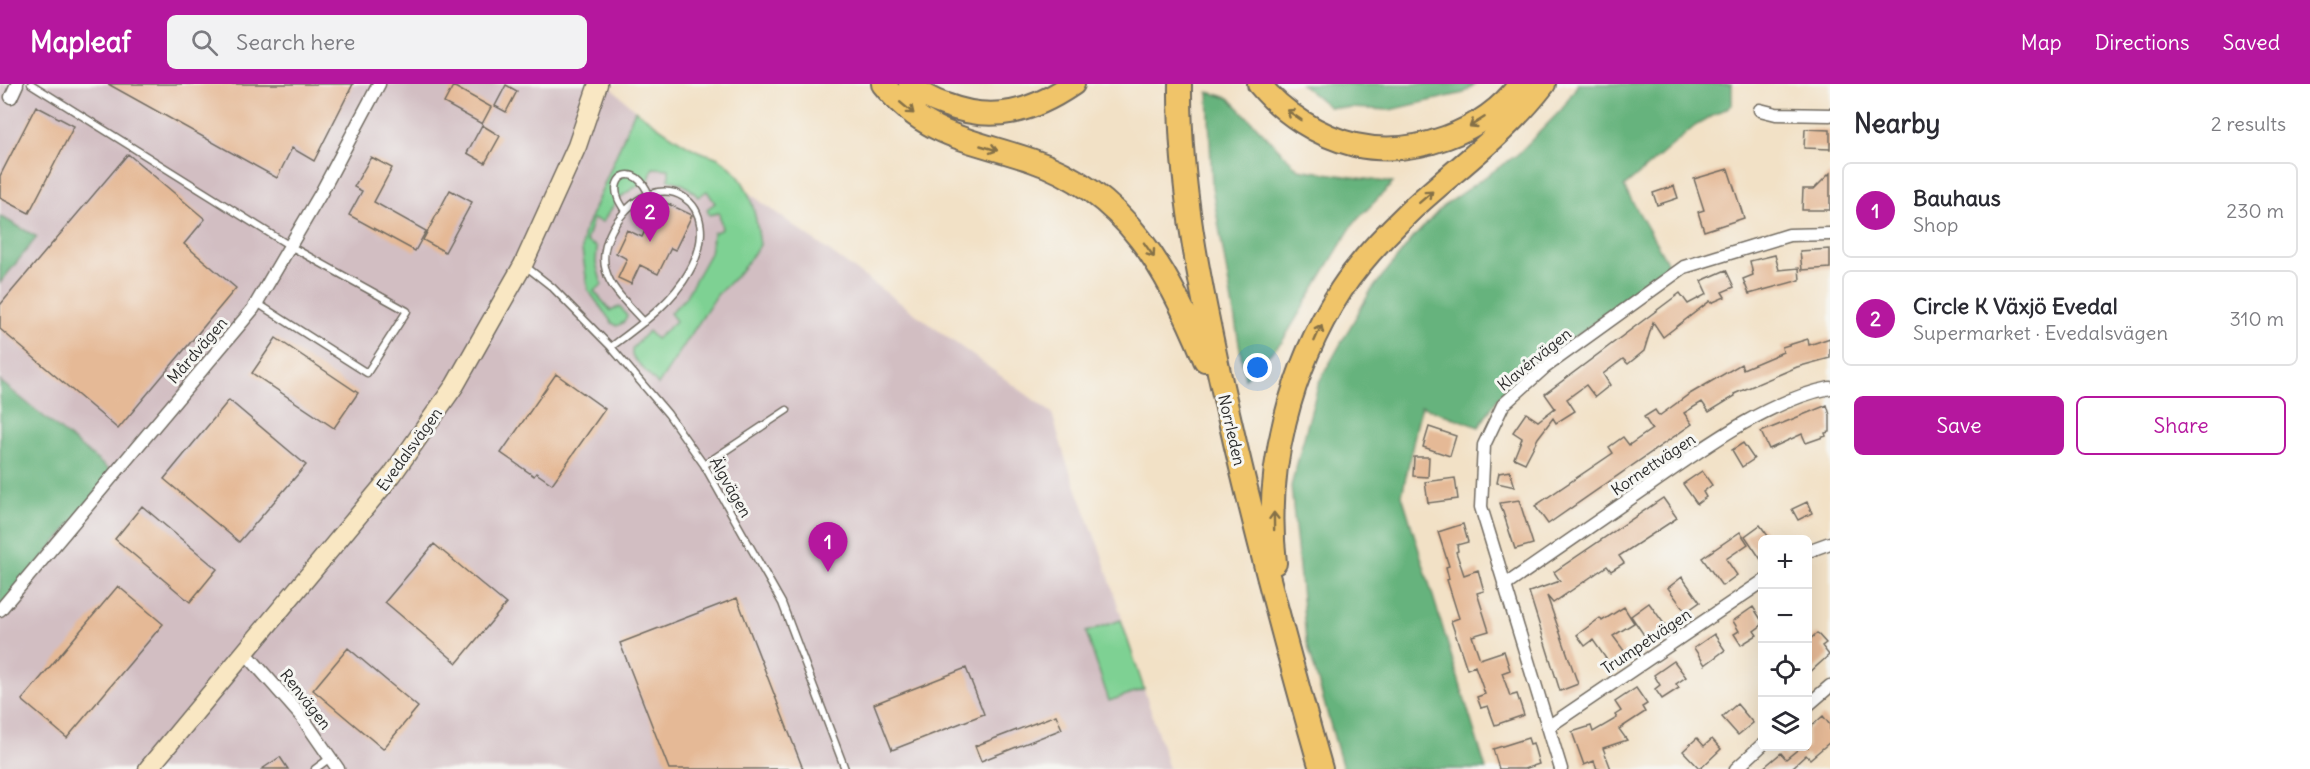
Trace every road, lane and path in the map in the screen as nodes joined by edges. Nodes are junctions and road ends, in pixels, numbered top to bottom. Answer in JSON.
{"nodes":[{"id":1,"x":17,"y":84,"type":"edge"},
{"id":2,"x":31,"y":84,"type":"edge"},
{"id":3,"x":379,"y":84,"type":"edge"},
{"id":4,"x":598,"y":84,"type":"edge"},
{"id":5,"x":883,"y":84,"type":"edge"},
{"id":6,"x":910,"y":84,"type":"edge"},
{"id":7,"x":1073,"y":84,"type":"edge"},
{"id":8,"x":1168,"y":84,"type":"edge"},
{"id":9,"x":1180,"y":84,"type":"edge"},
{"id":10,"x":1259,"y":84,"type":"edge"},
{"id":11,"x":1520,"y":84,"type":"edge"},
{"id":12,"x":1544,"y":84,"type":"edge"},
{"id":13,"x":11,"y":97,"type":"dead end"},
{"id":14,"x":1760,"y":110,"type":"dead end"},
{"id":15,"x":1830,"y":115,"type":"edge"},
{"id":16,"x":649,"y":195,"type":"junction"},
{"id":17,"x":625,"y":211,"type":"junction"},
{"id":18,"x":1830,"y":234,"type":"edge"},
{"id":19,"x":290,"y":246,"type":"junction"},
{"id":20,"x":524,"y":265,"type":"junction"},
{"id":21,"x":257,"y":303,"type":"junction"},
{"id":22,"x":644,"y":322,"type":"junction"},
{"id":23,"x":611,"y":347,"type":"junction"},
{"id":24,"x":1205,"y":360,"type":"junction"},
{"id":25,"x":1830,"y":388,"type":"edge"},
{"id":26,"x":787,"y":411,"type":"dead end"},
{"id":27,"x":704,"y":465,"type":"junction"},
{"id":28,"x":1830,"y":543,"type":"edge"},
{"id":29,"x":1812,"y":550,"type":"edge"},
{"id":30,"x":1758,"y":585,"type":"edge"},
{"id":31,"x":1504,"y":586,"type":"junction"},
{"id":32,"x":0,"y":610,"type":"edge"},
{"id":33,"x":1282,"y":621,"type":"junction"},
{"id":34,"x":244,"y":651,"type":"junction"},
{"id":35,"x":1830,"y":686,"type":"edge"},
{"id":36,"x":1812,"y":702,"type":"edge"},
{"id":37,"x":1548,"y":727,"type":"junction"},
{"id":38,"x":1758,"y":749,"type":"edge"},
{"id":39,"x":330,"y":757,"type":"junction"},
{"id":40,"x":148,"y":769,"type":"edge"},
{"id":41,"x":315,"y":769,"type":"edge"},
{"id":42,"x":338,"y":769,"type":"edge"},
{"id":43,"x":845,"y":769,"type":"edge"},
{"id":44,"x":1307,"y":769,"type":"edge"},
{"id":45,"x":1322,"y":769,"type":"edge"},
{"id":46,"x":1561,"y":769,"type":"edge"},
{"id":47,"x":1736,"y":769,"type":"edge"}],
"edges":[{"from":1,"to":13,"type":"street"},
{"from":2,"to":19,"type":"lane"},
{"from":3,"to":19,"type":"street","name":"Mårdvägen"},
{"from":4,"to":20,"type":"street","name":"Evedalsvägen"},
{"from":5,"to":24,"type":"highway","one_way":true},
{"from":6,"to":7,"type":"highway"},
{"from":8,"to":24,"type":"highway","name":"Norrleden"},
{"from":9,"to":33,"type":"highway","name":"Norrleden"},
{"from":11,"to":10,"type":"highway","one_way":true},
{"from":33,"to":12,"type":"highway","one_way":true},
{"from":14,"to":15,"type":"street"},
{"from":16,"to":17,"type":"lane"},
{"from":16,"to":17,"type":"lane"},
{"from":16,"to":22,"type":"lane"},
{"from":17,"to":22,"type":"lane"},
{"from":18,"to":31,"type":"street","name":"Klavérvägen"},
{"from":19,"to":21,"type":"street","name":"Mårdvägen"},
{"from":19,"to":21,"type":"lane"},
{"from":20,"to":23,"type":"lane","name":"Älgvägen"},
{"from":20,"to":34,"type":"street","name":"Evedalsvägen"},
{"from":21,"to":32,"type":"street","name":"Mårdvägen"},
{"from":22,"to":23,"type":"lane"},
{"from":23,"to":27,"type":"lane","name":"Älgvägen"},
{"from":24,"to":44,"type":"highway","name":"Norrleden"},
{"from":25,"to":31,"type":"street","name":"Kornettvägen"},
{"from":26,"to":27,"type":"lane"},
{"from":27,"to":43,"type":"lane","name":"Älgvägen"},
{"from":28,"to":29,"type":"street"},
{"from":30,"to":37,"type":"street","name":"Trumpetvägen"},
{"from":31,"to":37,"type":"street","name":"Klavérvägen"},
{"from":33,"to":45,"type":"highway","name":"Norrleden"},
{"from":34,"to":39,"type":"street","name":"Renvägen"},
{"from":34,"to":40,"type":"street","name":"Evedalsvägen"},
{"from":35,"to":36,"type":"street"},
{"from":37,"to":46,"type":"street","name":"Klavérvägen"},
{"from":38,"to":47,"type":"street"},
{"from":39,"to":41,"type":"lane"},
{"from":39,"to":42,"type":"street","name":"Renvägen"}]}
